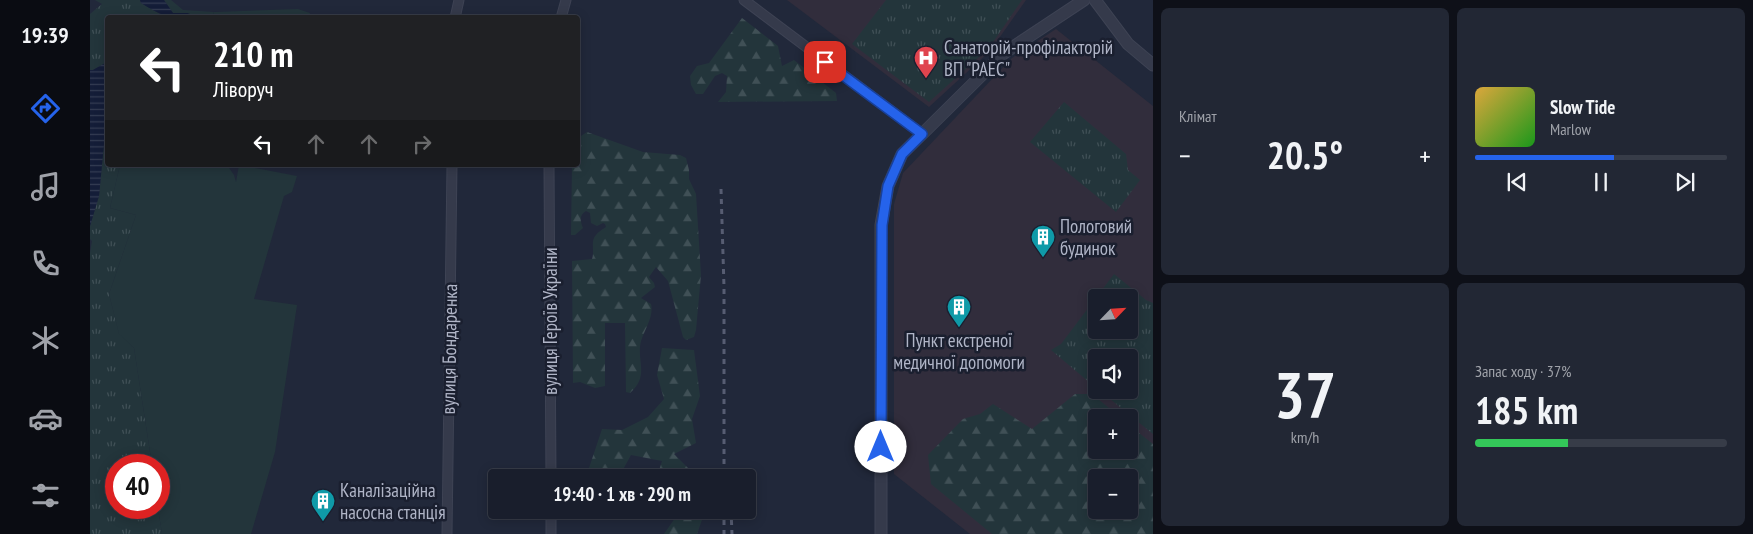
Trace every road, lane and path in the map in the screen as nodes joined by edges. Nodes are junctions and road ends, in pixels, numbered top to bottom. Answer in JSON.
{"nodes":[{"id":1,"x":459,"y":0,"type":"edge"},
{"id":2,"x":566,"y":0,"type":"edge"},
{"id":3,"x":744,"y":0,"type":"edge"},
{"id":4,"x":1084,"y":0,"type":"edge"},
{"id":5,"x":1095,"y":0,"type":"edge"},
{"id":6,"x":456,"y":15,"type":"edge"},
{"id":7,"x":562,"y":15,"type":"edge"},
{"id":8,"x":1153,"y":64,"type":"edge"},
{"id":9,"x":922,"y":134,"type":"junction"},
{"id":10,"x":452,"y":167,"type":"edge"},
{"id":11,"x":549,"y":167,"type":"edge"},
{"id":12,"x":551,"y":469,"type":"edge"},
{"id":13,"x":551,"y":519,"type":"edge"},
{"id":14,"x":447,"y":534,"type":"edge"},
{"id":15,"x":551,"y":534,"type":"edge"},
{"id":16,"x":882,"y":534,"type":"edge"}],
"edges":[{"from":1,"to":6,"type":"street"},
{"from":2,"to":7,"type":"street"},
{"from":3,"to":9,"type":"street"},
{"from":4,"to":9,"type":"street"},
{"from":5,"to":8,"type":"street"},
{"from":9,"to":16,"type":"street"},
{"from":10,"to":14,"type":"street","name":"вулиця Бондаренка"},
{"from":11,"to":12,"type":"street","name":"вулиця Героїв України"},
{"from":13,"to":15,"type":"street"}]}
